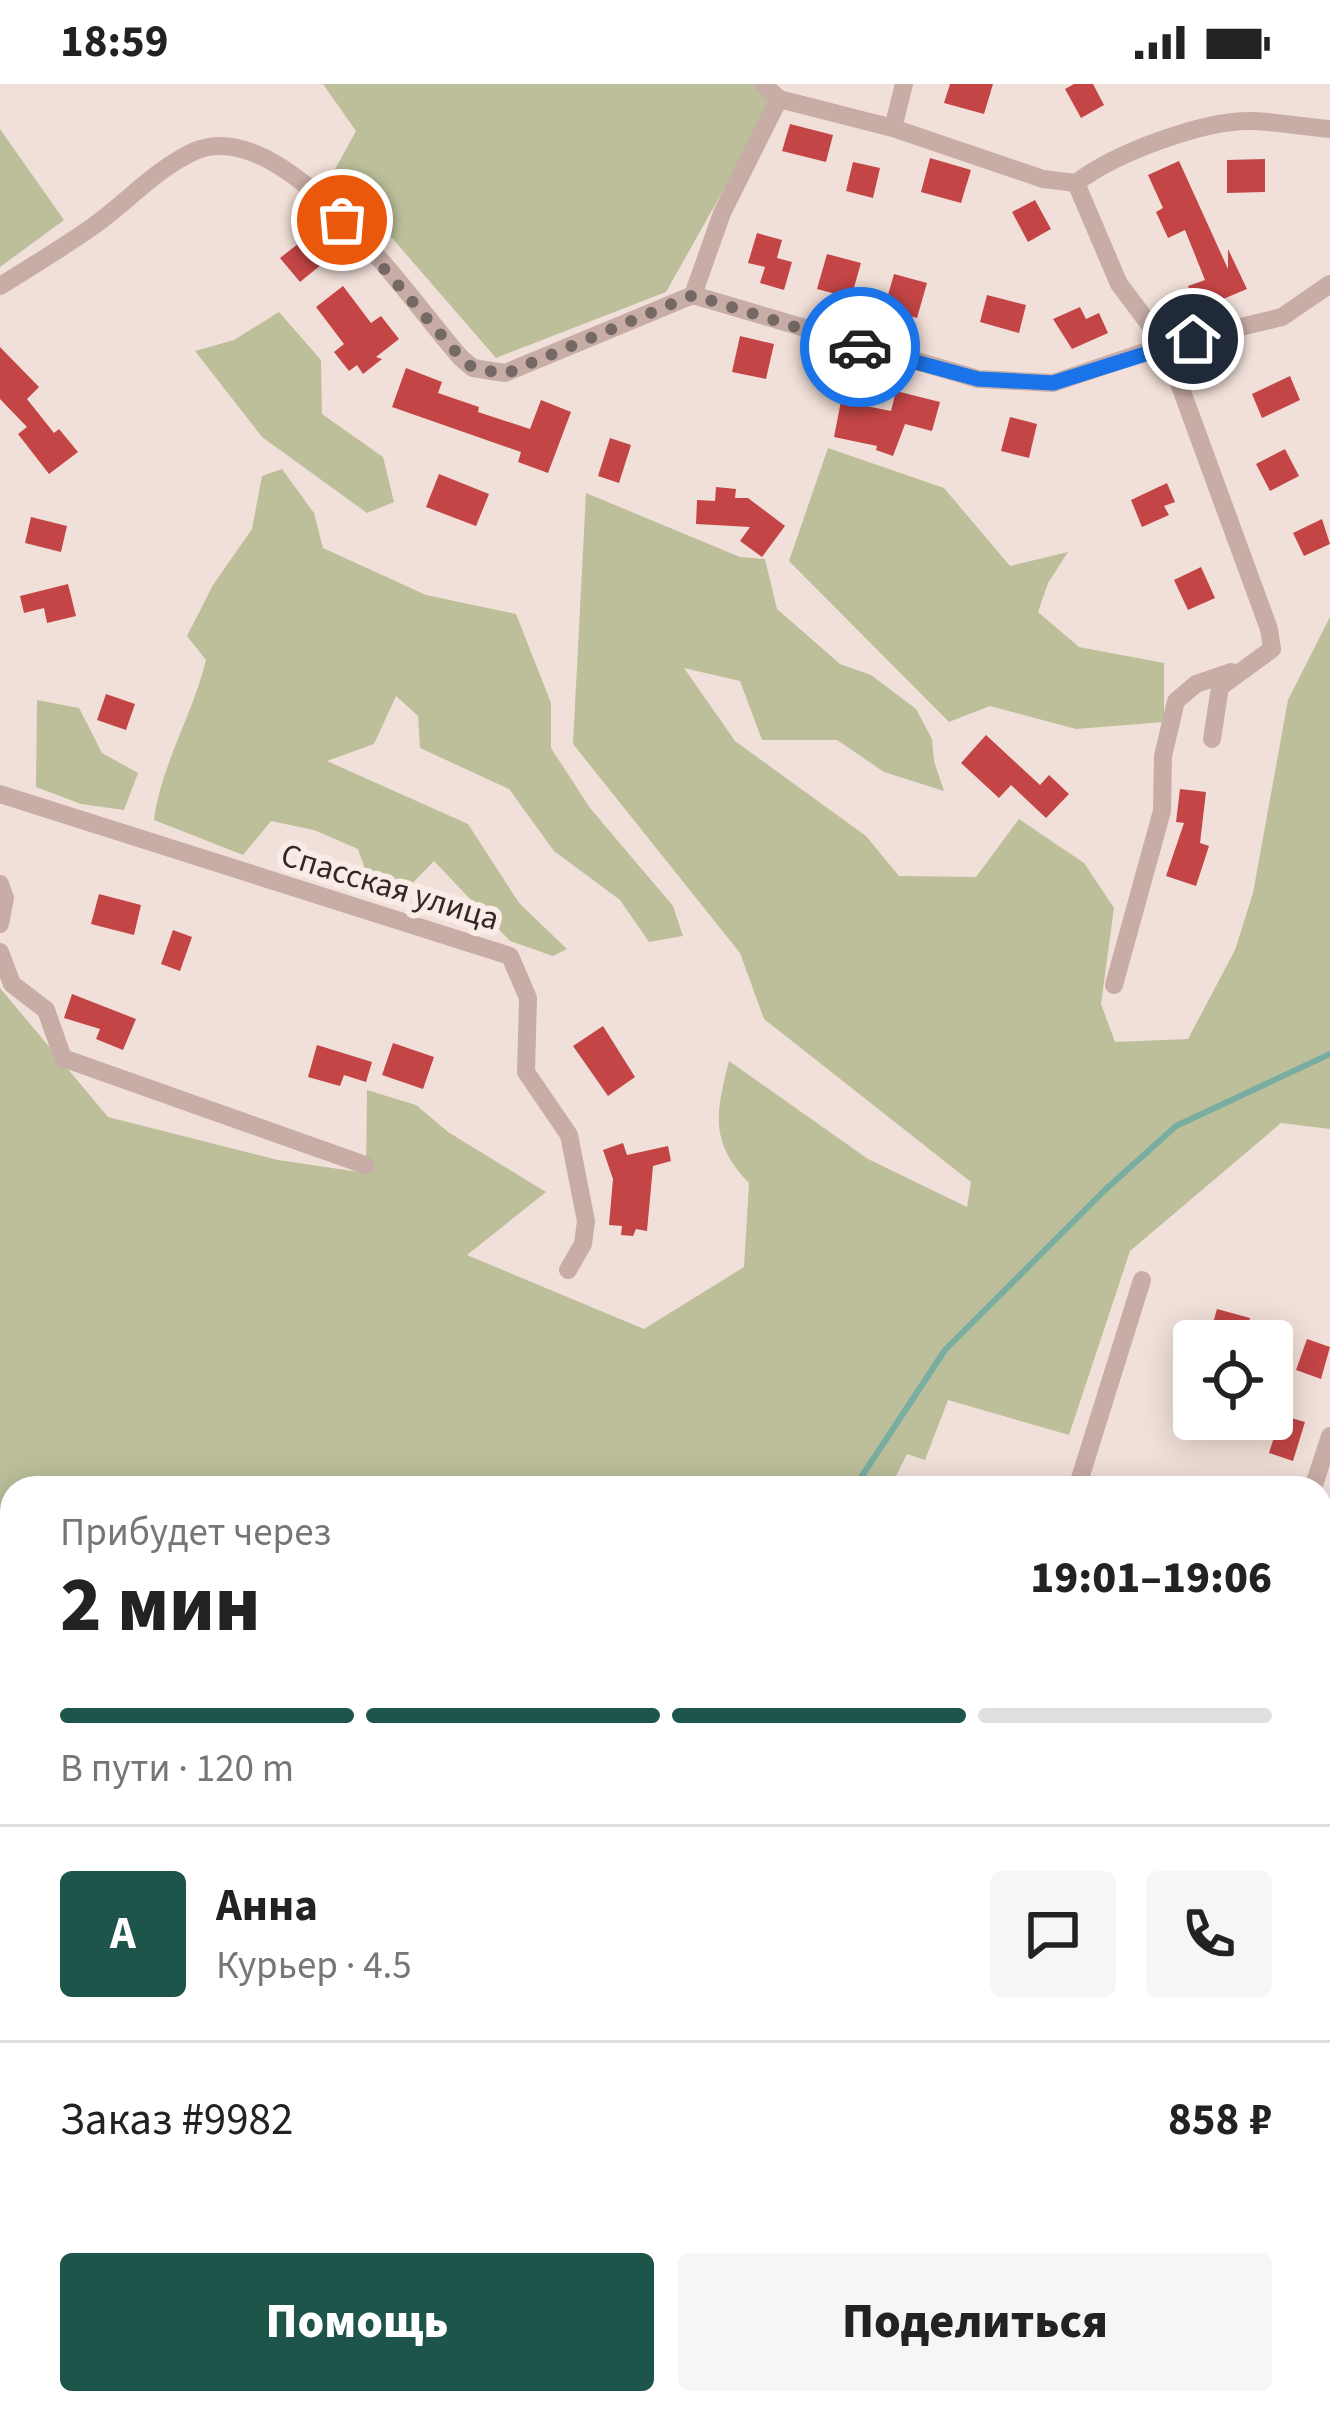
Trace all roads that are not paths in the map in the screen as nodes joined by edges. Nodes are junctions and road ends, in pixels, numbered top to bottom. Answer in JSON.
{"nodes":[{"id":1,"x":763,"y":84,"type":"edge"},
{"id":2,"x":904,"y":84,"type":"edge"},
{"id":3,"x":779,"y":99,"type":"junction"},
{"id":4,"x":893,"y":128,"type":"junction"},
{"id":5,"x":1330,"y":129,"type":"edge"},
{"id":6,"x":1076,"y":183,"type":"junction"},
{"id":7,"x":1330,"y":284,"type":"edge"},
{"id":8,"x":0,"y":286,"type":"edge"},
{"id":9,"x":693,"y":295,"type":"junction"},
{"id":10,"x":1166,"y":345,"type":"junction"},
{"id":11,"x":1237,"y":672,"type":"junction"},
{"id":12,"x":1212,"y":739,"type":"dead end"},
{"id":13,"x":0,"y":794,"type":"edge"},
{"id":14,"x":0,"y":884,"type":"edge"},
{"id":15,"x":0,"y":924,"type":"edge"},
{"id":16,"x":0,"y":952,"type":"edge"},
{"id":17,"x":1114,"y":985,"type":"dead end"},
{"id":18,"x":364,"y":1166,"type":"dead end"},
{"id":19,"x":568,"y":1270,"type":"dead end"},
{"id":20,"x":1142,"y":1280,"type":"dead end"},
{"id":21,"x":1330,"y":1436,"type":"edge"},
{"id":22,"x":1081,"y":1476,"type":"edge"},
{"id":23,"x":1317,"y":1476,"type":"edge"}],
"edges":[{"from":1,"to":3,"type":"street"},
{"from":2,"to":4,"type":"street"},
{"from":3,"to":4,"type":"street"},
{"from":3,"to":9,"type":"street"},
{"from":4,"to":6,"type":"street"},
{"from":5,"to":6,"type":"street"},
{"from":6,"to":10,"type":"street"},
{"from":7,"to":10,"type":"street"},
{"from":8,"to":9,"type":"street"},
{"from":9,"to":10,"type":"street"},
{"from":10,"to":11,"type":"street"},
{"from":11,"to":12,"type":"street"},
{"from":11,"to":17,"type":"street"},
{"from":13,"to":19,"type":"street","name":"Спасская улица"},
{"from":14,"to":15,"type":"street"},
{"from":16,"to":18,"type":"street"},
{"from":20,"to":22,"type":"street"},
{"from":21,"to":23,"type":"street"}]}
